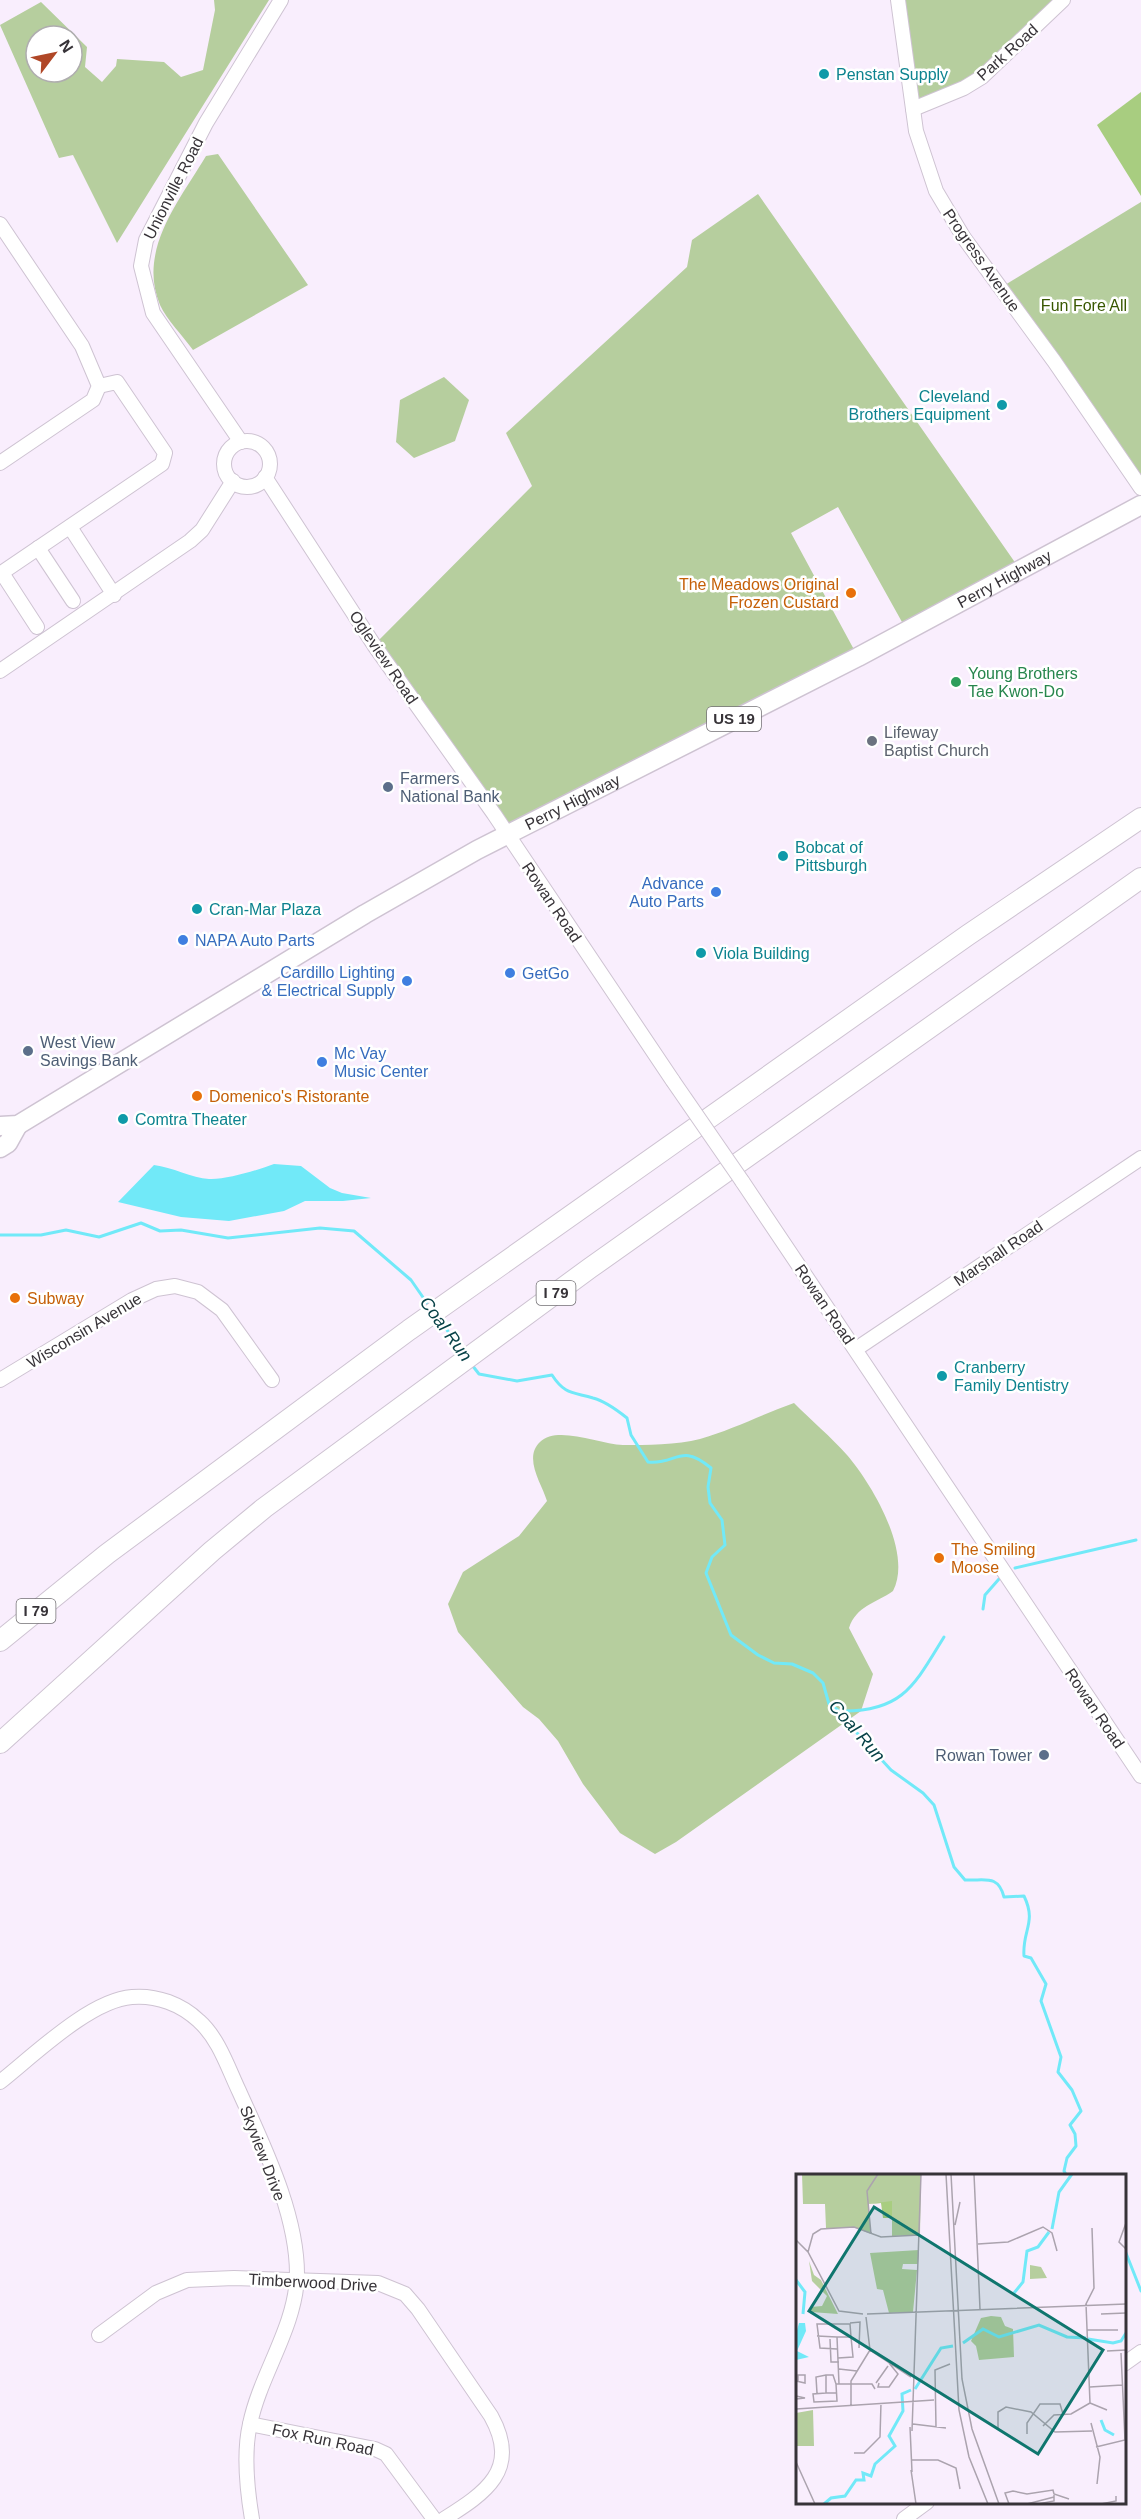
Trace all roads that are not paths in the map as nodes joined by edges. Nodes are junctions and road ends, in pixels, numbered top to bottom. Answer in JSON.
{"nodes":[{"id":1,"x":280,"y":0,"type":"edge"},
{"id":2,"x":898,"y":0,"type":"edge"},
{"id":3,"x":1063,"y":0,"type":"edge"},
{"id":4,"x":913,"y":109,"type":"junction"},
{"id":5,"x":0,"y":224,"type":"edge"},
{"id":6,"x":99,"y":386,"type":"junction"},
{"id":7,"x":241,"y":442,"type":"junction"},
{"id":8,"x":0,"y":463,"type":"edge"},
{"id":9,"x":265,"y":477,"type":"junction"},
{"id":10,"x":232,"y":481,"type":"junction"},
{"id":11,"x":1141,"y":488,"type":"edge"},
{"id":12,"x":1141,"y":505,"type":"edge"},
{"id":13,"x":70,"y":527,"type":"junction"},
{"id":14,"x":38,"y":548,"type":"junction"},
{"id":15,"x":1,"y":574,"type":"edge"},
{"id":16,"x":114,"y":595,"type":"junction"},
{"id":17,"x":72,"y":601,"type":"dead end"},
{"id":18,"x":37,"y":627,"type":"dead end"},
{"id":19,"x":0,"y":670,"type":"edge"},
{"id":20,"x":1141,"y":818,"type":"edge"},
{"id":21,"x":507,"y":834,"type":"junction"},
{"id":22,"x":1141,"y":878,"type":"edge"},
{"id":23,"x":9,"y":1126,"type":"edge"},
{"id":24,"x":0,"y":1148,"type":"edge"},
{"id":25,"x":1141,"y":1158,"type":"edge"},
{"id":26,"x":856,"y":1349,"type":"junction"},
{"id":27,"x":0,"y":1380,"type":"edge"},
{"id":28,"x":272,"y":1380,"type":"dead end"},
{"id":29,"x":0,"y":1641,"type":"edge"},
{"id":30,"x":0,"y":1743,"type":"edge"},
{"id":31,"x":1141,"y":1776,"type":"edge"},
{"id":32,"x":0,"y":2082,"type":"edge"},
{"id":33,"x":297,"y":2279,"type":"junction"},
{"id":34,"x":99,"y":2335,"type":"dead end"},
{"id":35,"x":1141,"y":2352,"type":"edge"},
{"id":36,"x":1126,"y":2363,"type":"edge"},
{"id":37,"x":250,"y":2424,"type":"junction"},
{"id":38,"x":924,"y":2504,"type":"edge"},
{"id":39,"x":252,"y":2519,"type":"edge"},
{"id":40,"x":434,"y":2519,"type":"edge"},
{"id":41,"x":444,"y":2519,"type":"edge"},
{"id":42,"x":904,"y":2519,"type":"edge"}],
"edges":[{"from":1,"to":7,"type":"street","name":"Unionville Road"},
{"from":2,"to":4,"type":"street","name":"Progress Avenue"},
{"from":3,"to":4,"type":"street","name":"Park Road"},
{"from":4,"to":11,"type":"street","name":"Progress Avenue"},
{"from":5,"to":6,"type":"street"},
{"from":6,"to":8,"type":"street"},
{"from":6,"to":13,"type":"street"},
{"from":7,"to":9,"type":"street"},
{"from":7,"to":10,"type":"street"},
{"from":9,"to":10,"type":"street"},
{"from":9,"to":21,"type":"street","name":"Ogleview Road"},
{"from":10,"to":16,"type":"street"},
{"from":12,"to":21,"type":"main road","name":"Perry Highway","number":"US 19"},
{"from":13,"to":14,"type":"street"},
{"from":13,"to":16,"type":"street"},
{"from":14,"to":15,"type":"street"},
{"from":14,"to":17,"type":"street"},
{"from":15,"to":18,"type":"street"},
{"from":16,"to":19,"type":"street"},
{"from":20,"to":29,"type":"highway","number":"I 79"},
{"from":21,"to":23,"type":"main road","name":"Perry Highway","number":"US 19"},
{"from":21,"to":26,"type":"street","name":"Rowan Road","bridge":true},
{"from":22,"to":30,"type":"highway","number":"I 79"},
{"from":23,"to":24,"type":"main road","name":"Perry Highway","number":"US 19"},
{"from":25,"to":26,"type":"street","name":"Marshall Road"},
{"from":26,"to":31,"type":"street","name":"Rowan Road"},
{"from":27,"to":28,"type":"street","name":"Wisconsin Avenue"},
{"from":32,"to":33,"type":"street","name":"Skyview Drive"},
{"from":33,"to":34,"type":"street","name":"Timberwood Drive"},
{"from":33,"to":37,"type":"street","name":"Skyview Drive"},
{"from":33,"to":41,"type":"street","name":"Timberwood Drive"},
{"from":35,"to":36,"type":"street"},
{"from":37,"to":39,"type":"street","name":"Skyview Drive"},
{"from":37,"to":40,"type":"street","name":"Fox Run Road"},
{"from":38,"to":42,"type":"street"}]}
